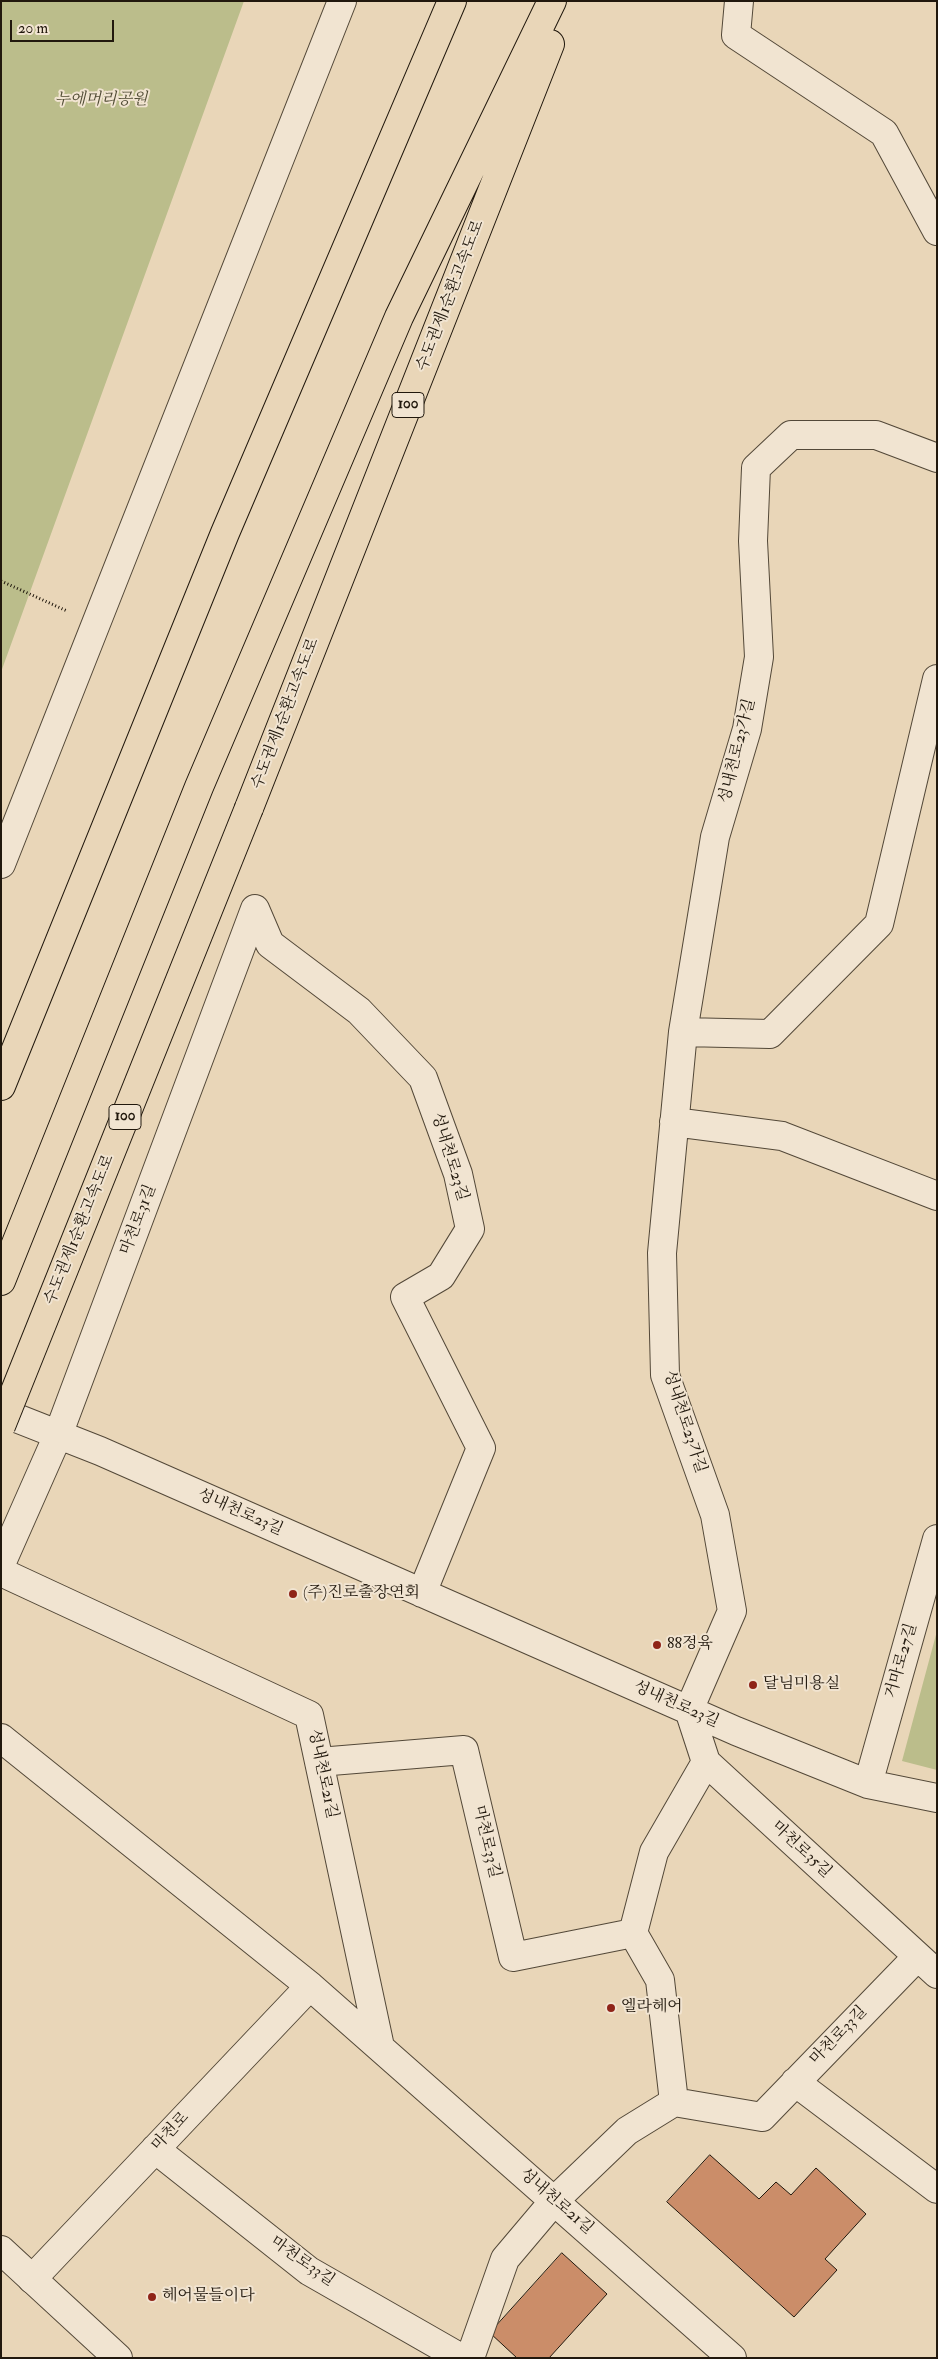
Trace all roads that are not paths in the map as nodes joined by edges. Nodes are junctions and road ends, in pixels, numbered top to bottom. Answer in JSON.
{"nodes":[{"id":1,"x":342,"y":1,"type":"edge"},
{"id":2,"x":452,"y":1,"type":"edge"},
{"id":3,"x":552,"y":1,"type":"edge"},
{"id":4,"x":567,"y":1,"type":"edge"},
{"id":5,"x":739,"y":1,"type":"edge"},
{"id":6,"x":937,"y":231,"type":"edge"},
{"id":7,"x":937,"y":458,"type":"edge"},
{"id":8,"x":937,"y":679,"type":"edge"},
{"id":9,"x":1,"y":864,"type":"edge"},
{"id":10,"x":270,"y":944,"type":"joint"},
{"id":11,"x":683,"y":1032,"type":"junction"},
{"id":12,"x":1,"y":1086,"type":"edge"},
{"id":13,"x":674,"y":1122,"type":"junction"},
{"id":14,"x":937,"y":1196,"type":"edge"},
{"id":15,"x":1,"y":1281,"type":"edge"},
{"id":16,"x":1,"y":1412,"type":"edge"},
{"id":17,"x":1,"y":1426,"type":"edge"},
{"id":18,"x":58,"y":1435,"type":"junction"},
{"id":19,"x":937,"y":1539,"type":"edge"},
{"id":20,"x":1,"y":1564,"type":"edge"},
{"id":21,"x":1,"y":1572,"type":"edge"},
{"id":22,"x":422,"y":1593,"type":"junction"},
{"id":23,"x":689,"y":1710,"type":"junction"},
{"id":24,"x":1,"y":1738,"type":"edge"},
{"id":25,"x":319,"y":1762,"type":"junction"},
{"id":26,"x":706,"y":1762,"type":"junction"},
{"id":27,"x":868,"y":1784,"type":"junction"},
{"id":28,"x":937,"y":1798,"type":"edge"},
{"id":29,"x":633,"y":1933,"type":"junction"},
{"id":30,"x":927,"y":1965,"type":"edge"},
{"id":31,"x":310,"y":1986,"type":"junction"},
{"id":32,"x":380,"y":2047,"type":"junction"},
{"id":33,"x":795,"y":2082,"type":"junction"},
{"id":34,"x":674,"y":2102,"type":"junction"},
{"id":35,"x":155,"y":2149,"type":"junction"},
{"id":36,"x":937,"y":2189,"type":"edge"},
{"id":37,"x":554,"y":2201,"type":"junction"},
{"id":38,"x":1,"y":2250,"type":"edge"},
{"id":39,"x":32,"y":2279,"type":"junction"},
{"id":40,"x":118,"y":2358,"type":"edge"},
{"id":41,"x":461,"y":2358,"type":"edge"},
{"id":42,"x":470,"y":2358,"type":"edge"},
{"id":43,"x":732,"y":2358,"type":"edge"}],
"edges":[{"from":1,"to":9,"type":"street"},
{"from":2,"to":12,"type":"highway"},
{"from":3,"to":15,"type":"highway","name":"수도권제1순환고속도로","number":"100"},
{"from":4,"to":17,"type":"highway","name":"수도권제1순환고속도로","number":"100","bridge":true},
{"from":5,"to":6,"type":"street"},
{"from":7,"to":11,"type":"street","name":"성내천로23가길"},
{"from":8,"to":11,"type":"street"},
{"from":10,"to":18,"type":"street","name":"마천로31길"},
{"from":10,"to":22,"type":"street","name":"성내천로23길"},
{"from":11,"to":13,"type":"street","name":"성내천로23가길"},
{"from":13,"to":14,"type":"street"},
{"from":13,"to":23,"type":"street","name":"성내천로23가길"},
{"from":16,"to":18,"type":"street","name":"성내천로23길"},
{"from":18,"to":20,"type":"street","name":"마천로31길"},
{"from":18,"to":22,"type":"street","name":"성내천로23길"},
{"from":19,"to":27,"type":"street","name":"거마로27길"},
{"from":21,"to":25,"type":"street","name":"성내천로21길"},
{"from":22,"to":23,"type":"street","name":"성내천로23길"},
{"from":23,"to":26,"type":"street","name":"마천로35길"},
{"from":23,"to":27,"type":"street","name":"성내천로23길"},
{"from":24,"to":31,"type":"street","name":"성내천로21길"},
{"from":25,"to":29,"type":"street","name":"마천로33길"},
{"from":25,"to":32,"type":"street","name":"성내천로21길"},
{"from":26,"to":29,"type":"street"},
{"from":26,"to":30,"type":"street","name":"마천로35길"},
{"from":27,"to":28,"type":"street","name":"성내천로23길"},
{"from":29,"to":34,"type":"street"},
{"from":30,"to":33,"type":"street","name":"마천로33길"},
{"from":31,"to":32,"type":"street","name":"성내천로21길"},
{"from":31,"to":35,"type":"street","name":"마천로"},
{"from":32,"to":37,"type":"street","name":"성내천로21길"},
{"from":33,"to":34,"type":"street","name":"마천로33길"},
{"from":33,"to":36,"type":"street"},
{"from":34,"to":37,"type":"street"},
{"from":35,"to":39,"type":"street","name":"마천로"},
{"from":35,"to":41,"type":"street","name":"마천로33길"},
{"from":37,"to":42,"type":"street"},
{"from":37,"to":43,"type":"street","name":"성내천로21길"},
{"from":38,"to":39,"type":"street"},
{"from":39,"to":40,"type":"street"}]}
